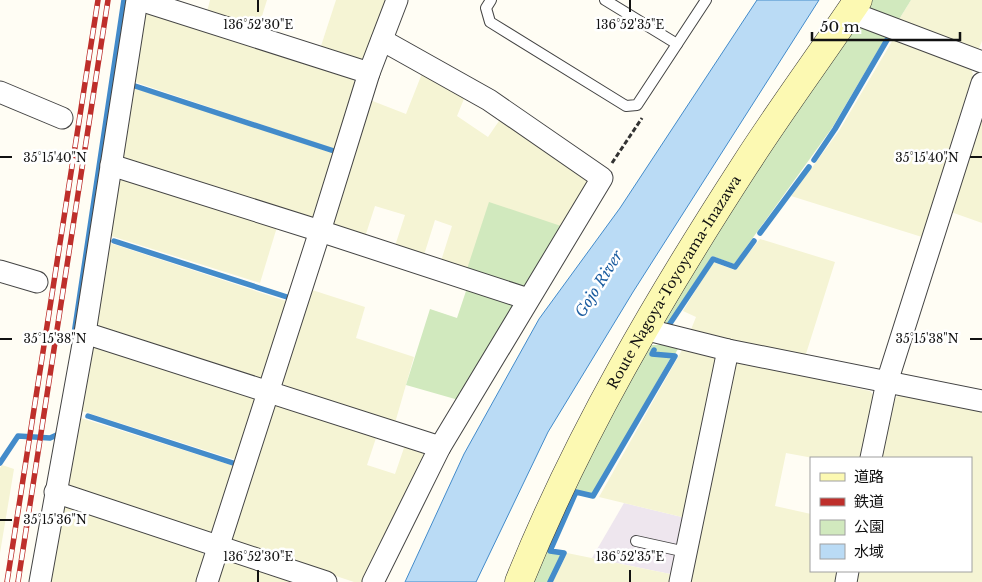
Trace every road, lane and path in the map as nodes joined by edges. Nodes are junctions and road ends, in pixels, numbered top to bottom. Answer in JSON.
{"nodes":[{"id":1,"x":138,"y":0,"type":"edge"},
{"id":2,"x":397,"y":0,"type":"edge"},
{"id":3,"x":491,"y":0,"type":"edge"},
{"id":4,"x":605,"y":0,"type":"edge"},
{"id":5,"x":706,"y":0,"type":"edge"},
{"id":6,"x":854,"y":6,"type":"edge"},
{"id":7,"x":382,"y":40,"type":"junction"},
{"id":8,"x":677,"y":44,"type":"junction"},
{"id":9,"x":982,"y":62,"type":"edge"},
{"id":10,"x":369,"y":73,"type":"junction"},
{"id":11,"x":982,"y":82,"type":"edge"},
{"id":12,"x":0,"y":92,"type":"edge"},
{"id":13,"x":62,"y":118,"type":"dead end"},
{"id":14,"x":111,"y":165,"type":"junction"},
{"id":15,"x":320,"y":231,"type":"junction"},
{"id":16,"x":0,"y":271,"type":"edge"},
{"id":17,"x":37,"y":282,"type":"dead end"},
{"id":18,"x":528,"y":299,"type":"junction"},
{"id":19,"x":644,"y":329,"type":"junction"},
{"id":20,"x":84,"y":332,"type":"junction"},
{"id":21,"x":728,"y":350,"type":"junction"},
{"id":22,"x":887,"y":382,"type":"junction"},
{"id":23,"x":268,"y":392,"type":"junction"},
{"id":24,"x":982,"y":401,"type":"edge"},
{"id":25,"x":440,"y":447,"type":"junction"},
{"id":26,"x":871,"y":457,"type":"edge"},
{"id":27,"x":55,"y":492,"type":"junction"},
{"id":28,"x":636,"y":542,"type":"dead end"},
{"id":29,"x":218,"y":546,"type":"junction"},
{"id":30,"x":686,"y":552,"type":"junction"},
{"id":31,"x":40,"y":582,"type":"edge"},
{"id":32,"x":206,"y":582,"type":"edge"},
{"id":33,"x":326,"y":582,"type":"edge"},
{"id":34,"x":373,"y":582,"type":"edge"},
{"id":35,"x":520,"y":582,"type":"edge"},
{"id":36,"x":680,"y":582,"type":"edge"}],
"edges":[{"from":1,"to":10,"type":"street"},
{"from":1,"to":14,"type":"street"},
{"from":2,"to":7,"type":"street"},
{"from":3,"to":8,"type":"lane"},
{"from":4,"to":8,"type":"lane"},
{"from":5,"to":8,"type":"lane"},
{"from":6,"to":9,"type":"street"},
{"from":6,"to":19,"type":"main road","name":"Route Nagoya-Toyoyama-Inazawa"},
{"from":7,"to":10,"type":"street"},
{"from":7,"to":18,"type":"street"},
{"from":10,"to":15,"type":"street"},
{"from":11,"to":22,"type":"street"},
{"from":12,"to":13,"type":"street"},
{"from":14,"to":15,"type":"street"},
{"from":14,"to":20,"type":"street"},
{"from":15,"to":18,"type":"street"},
{"from":15,"to":23,"type":"street"},
{"from":16,"to":17,"type":"street"},
{"from":18,"to":25,"type":"street"},
{"from":19,"to":21,"type":"street"},
{"from":19,"to":35,"type":"main road","name":"Route Nagoya-Toyoyama-Inazawa"},
{"from":20,"to":23,"type":"street"},
{"from":20,"to":27,"type":"street"},
{"from":21,"to":22,"type":"street"},
{"from":21,"to":30,"type":"street"},
{"from":22,"to":24,"type":"street"},
{"from":22,"to":26,"type":"street"},
{"from":23,"to":25,"type":"street"},
{"from":23,"to":29,"type":"street"},
{"from":25,"to":34,"type":"street"},
{"from":27,"to":29,"type":"street"},
{"from":27,"to":31,"type":"street"},
{"from":28,"to":30,"type":"lane"},
{"from":29,"to":32,"type":"street"},
{"from":29,"to":33,"type":"street"},
{"from":30,"to":36,"type":"street"}]}
